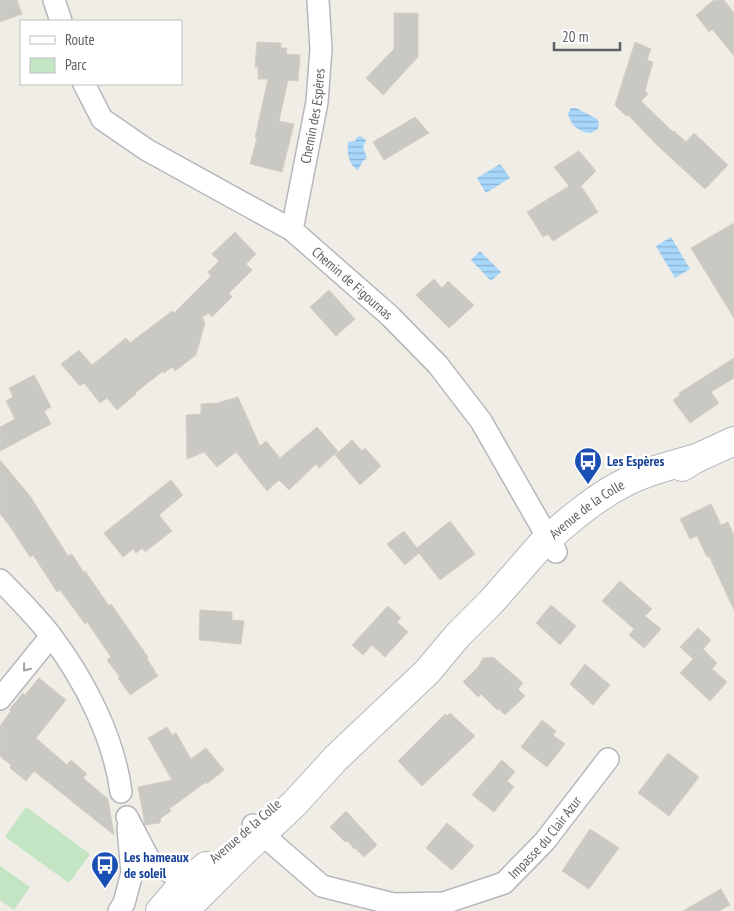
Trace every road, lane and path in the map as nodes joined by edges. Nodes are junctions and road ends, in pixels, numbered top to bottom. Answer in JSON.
{"nodes":[{"id":1,"x":54,"y":0,"type":"edge"},
{"id":2,"x":318,"y":0,"type":"edge"},
{"id":3,"x":61,"y":20,"type":"edge"},
{"id":4,"x":85,"y":85,"type":"edge"},
{"id":5,"x":292,"y":230,"type":"junction"},
{"id":6,"x":734,"y":441,"type":"edge"},
{"id":7,"x":552,"y":546,"type":"junction"},
{"id":8,"x":0,"y":580,"type":"edge"},
{"id":9,"x":51,"y":636,"type":"junction"},
{"id":10,"x":0,"y":699,"type":"edge"},
{"id":11,"x":608,"y":759,"type":"dead end"},
{"id":12,"x":121,"y":792,"type":"dead end"},
{"id":13,"x":258,"y":829,"type":"junction"},
{"id":14,"x":201,"y":870,"type":"junction"},
{"id":15,"x":119,"y":911,"type":"edge"},
{"id":16,"x":160,"y":911,"type":"edge"},
{"id":17,"x":184,"y":911,"type":"edge"}],
"edges":[{"from":1,"to":3,"type":"street"},
{"from":2,"to":5,"type":"street","name":"Chemin des Espères"},
{"from":4,"to":5,"type":"street","name":"Chemin de Figournas"},
{"from":5,"to":7,"type":"street","name":"Chemin de Figournas"},
{"from":6,"to":7,"type":"main road","name":"Avenue de la Colle"},
{"from":7,"to":13,"type":"main road","name":"Avenue de la Colle"},
{"from":8,"to":9,"type":"street"},
{"from":9,"to":10,"type":"street","one_way":true},
{"from":9,"to":12,"type":"street"},
{"from":11,"to":13,"type":"street","name":"Impasse du Clair Azur"},
{"from":13,"to":14,"type":"main road","name":"Avenue de la Colle"},
{"from":13,"to":17,"type":"main road","name":"Avenue de la Colle"},
{"from":14,"to":15,"type":"street"},
{"from":14,"to":16,"type":"main road","name":"Avenue de la Colle"}]}
